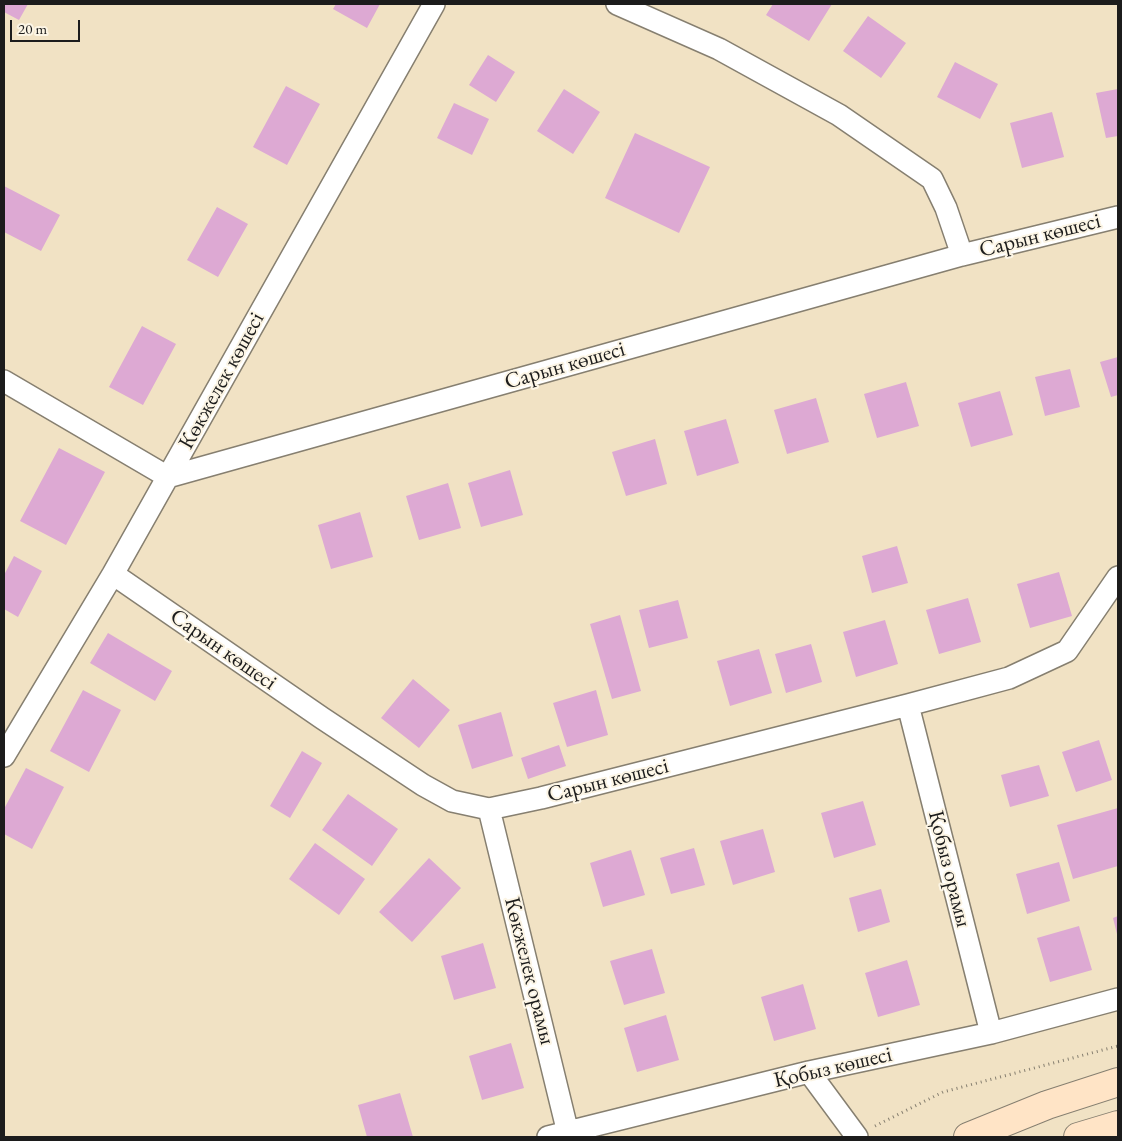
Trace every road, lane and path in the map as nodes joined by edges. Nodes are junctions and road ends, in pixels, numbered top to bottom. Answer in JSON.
{"nodes":[{"id":1,"x":434,"y":4,"type":"edge"},
{"id":2,"x":617,"y":4,"type":"edge"},
{"id":3,"x":1118,"y":217,"type":"edge"},
{"id":4,"x":962,"y":255,"type":"junction"},
{"id":5,"x":4,"y":382,"type":"edge"},
{"id":6,"x":168,"y":477,"type":"junction"},
{"id":7,"x":113,"y":574,"type":"junction"},
{"id":8,"x":1118,"y":576,"type":"edge"},
{"id":9,"x":908,"y":705,"type":"junction"},
{"id":10,"x":4,"y":756,"type":"edge"},
{"id":11,"x":489,"y":809,"type":"junction"},
{"id":12,"x":1118,"y":999,"type":"edge"},
{"id":13,"x":991,"y":1033,"type":"junction"},
{"id":14,"x":1118,"y":1046,"type":"edge"},
{"id":15,"x":809,"y":1072,"type":"junction"},
{"id":16,"x":1118,"y":1082,"type":"edge"},
{"id":17,"x":1118,"y":1125,"type":"edge"},
{"id":18,"x":863,"y":1134,"type":"edge"},
{"id":19,"x":558,"y":1135,"type":"edge"},
{"id":20,"x":968,"y":1137,"type":"edge"},
{"id":21,"x":1078,"y":1137,"type":"edge"}],
"edges":[{"from":1,"to":6,"type":"street","name":"Көкжелек көшесі"},
{"from":2,"to":4,"type":"street","name":"Сарын көшесі"},
{"from":3,"to":4,"type":"street","name":"Сарын көшесі"},
{"from":4,"to":6,"type":"street","name":"Сарын көшесі"},
{"from":5,"to":6,"type":"street"},
{"from":6,"to":7,"type":"street","name":"Көкжелек көшесі"},
{"from":7,"to":10,"type":"street","name":"Көкжелек көшесі"},
{"from":7,"to":11,"type":"street","name":"Сарын көшесі"},
{"from":8,"to":9,"type":"street","name":"Сарын көшесі"},
{"from":9,"to":11,"type":"street","name":"Сарын көшесі"},
{"from":9,"to":13,"type":"street","name":"Қобыз орамы"},
{"from":11,"to":19,"type":"street","name":"Көкжелек орамы"},
{"from":12,"to":13,"type":"street","name":"Қобыз көшесі"},
{"from":13,"to":15,"type":"street","name":"Қобыз көшесі"},
{"from":14,"to":18,"type":"path"},
{"from":15,"to":18,"type":"street"},
{"from":15,"to":19,"type":"street","name":"Қобыз көшесі"},
{"from":16,"to":20,"type":"main road"},
{"from":17,"to":21,"type":"main road"}]}
